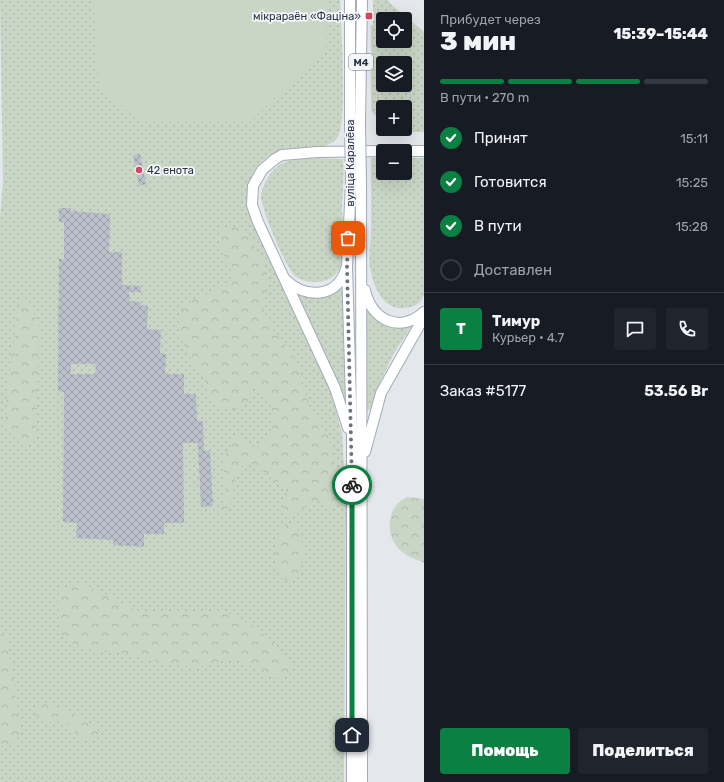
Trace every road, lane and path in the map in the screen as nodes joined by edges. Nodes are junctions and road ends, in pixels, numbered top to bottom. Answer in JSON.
{"nodes":[{"id":1,"x":350,"y":0,"type":"edge"},
{"id":2,"x":362,"y":0,"type":"edge"},
{"id":3,"x":355,"y":123,"type":"junction"},
{"id":4,"x":376,"y":151,"type":"edge"},
{"id":5,"x":412,"y":151,"type":"edge"},
{"id":6,"x":424,"y":151,"type":"edge"},
{"id":7,"x":356,"y":183,"type":"junction"},
{"id":8,"x":361,"y":264,"type":"junction"},
{"id":9,"x":347,"y":266,"type":"junction"},
{"id":10,"x":283,"y":276,"type":"junction"},
{"id":11,"x":424,"y":312,"type":"edge"},
{"id":12,"x":424,"y":317,"type":"edge"},
{"id":13,"x":352,"y":437,"type":"junction"},
{"id":14,"x":362,"y":464,"type":"junction"},
{"id":15,"x":352,"y":782,"type":"edge"},
{"id":16,"x":362,"y":782,"type":"edge"}],
"edges":[{"from":1,"to":3,"type":"main road","name":"вуліца Каралёва","number":"М4"},
{"from":2,"to":3,"type":"main road","name":"вуліца Каралёва","number":"М4"},
{"from":3,"to":7,"type":"main road","name":"вуліца Каралёва","number":"М4","bridge":true},
{"from":4,"to":10,"type":"main road"},
{"from":5,"to":6,"type":"main road"},
{"from":7,"to":8,"type":"main road","name":"вуліца Каралёва","number":"М4"},
{"from":7,"to":9,"type":"main road","name":"вуліца Каралёва","number":"М4"},
{"from":8,"to":11,"type":"main road"},
{"from":8,"to":14,"type":"main road","name":"вуліца Каралёва","number":"М4"},
{"from":9,"to":10,"type":"main road"},
{"from":9,"to":13,"type":"main road","name":"вуліца Каралёва","number":"М4"},
{"from":10,"to":13,"type":"main road"},
{"from":12,"to":14,"type":"main road"},
{"from":13,"to":15,"type":"main road","name":"вуліца Каралёва","number":"М4"},
{"from":14,"to":16,"type":"main road","name":"вуліца Каралёва","number":"М4"}]}
